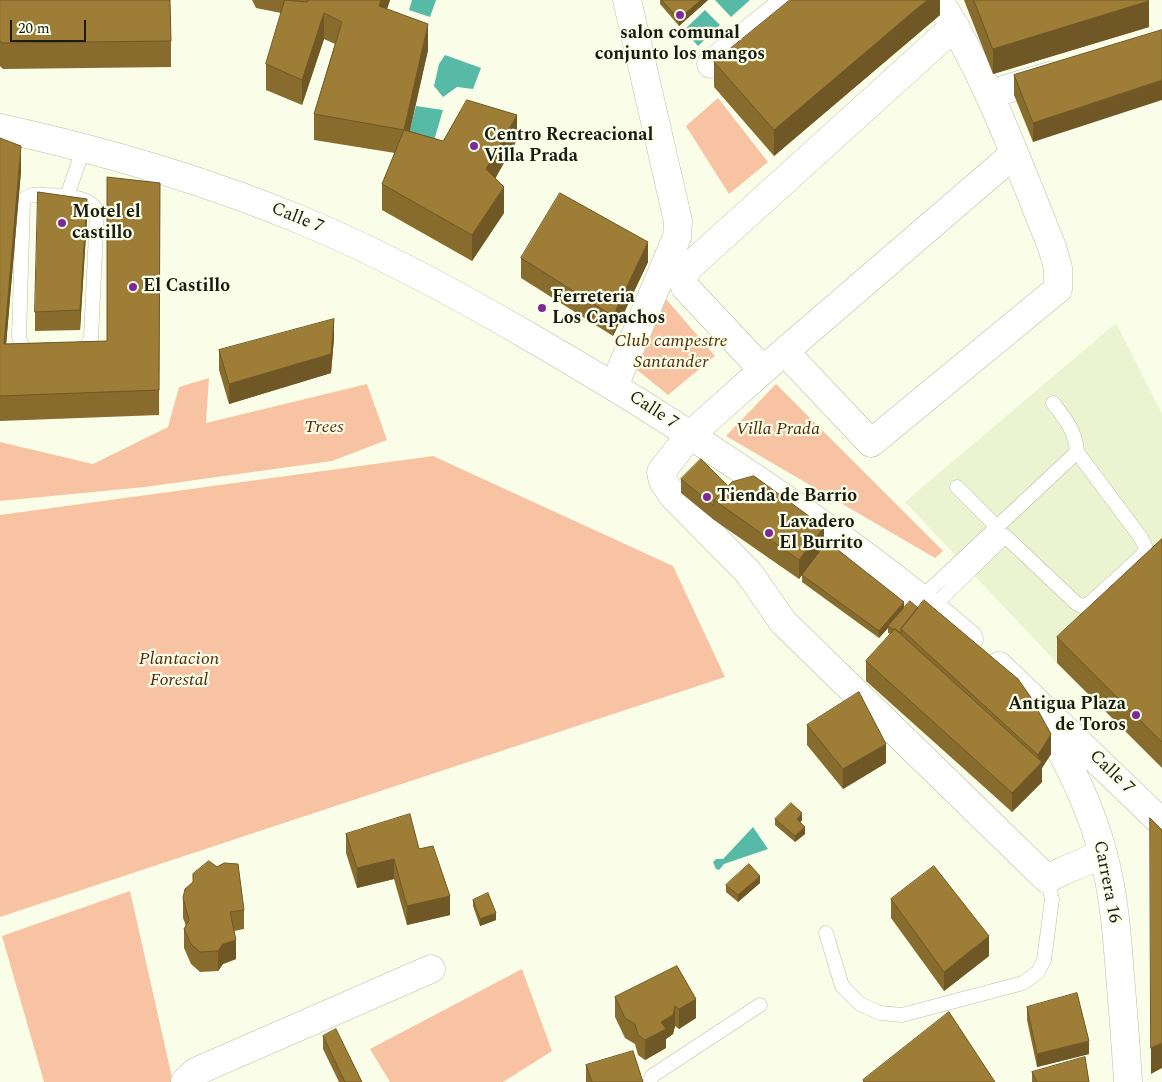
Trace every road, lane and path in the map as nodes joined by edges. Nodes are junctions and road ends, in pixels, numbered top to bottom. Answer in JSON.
{"nodes":[{"id":1,"x":627,"y":0,"type":"edge"},
{"id":2,"x":791,"y":0,"type":"edge"},
{"id":3,"x":939,"y":0,"type":"edge"},
{"id":4,"x":955,"y":26,"type":"junction"},
{"id":5,"x":711,"y":64,"type":"dead end"},
{"id":6,"x":1076,"y":68,"type":"edge"},
{"id":7,"x":990,"y":94,"type":"junction"},
{"id":8,"x":0,"y":128,"type":"edge"},
{"id":9,"x":84,"y":147,"type":"junction"},
{"id":10,"x":1014,"y":154,"type":"junction"},
{"id":11,"x":67,"y":196,"type":"junction"},
{"id":12,"x":784,"y":352,"type":"junction"},
{"id":13,"x":763,"y":370,"type":"junction"},
{"id":14,"x":614,"y":386,"type":"junction"},
{"id":15,"x":1053,"y":403,"type":"dead end"},
{"id":16,"x":690,"y":435,"type":"junction"},
{"id":17,"x":1077,"y":452,"type":"junction"},
{"id":18,"x":957,"y":487,"type":"dead end"},
{"id":19,"x":997,"y":527,"type":"junction"},
{"id":20,"x":927,"y":602,"type":"junction"},
{"id":21,"x":1032,"y":696,"type":"junction"},
{"id":22,"x":1162,"y":823,"type":"edge"},
{"id":23,"x":1103,"y":854,"type":"junction"},
{"id":24,"x":1047,"y":879,"type":"junction"},
{"id":25,"x":826,"y":933,"type":"dead end"},
{"id":26,"x":431,"y":969,"type":"dead end"},
{"id":27,"x":760,"y":1006,"type":"dead end"},
{"id":28,"x":185,"y":1082,"type":"edge"},
{"id":29,"x":650,"y":1082,"type":"edge"},
{"id":30,"x":1128,"y":1082,"type":"edge"}],
"edges":[{"from":1,"to":14,"type":"street"},
{"from":2,"to":5,"type":"street"},
{"from":3,"to":4,"type":"street"},
{"from":4,"to":7,"type":"street"},
{"from":4,"to":13,"type":"street"},
{"from":6,"to":7,"type":"street"},
{"from":7,"to":10,"type":"street"},
{"from":8,"to":9,"type":"street","name":"Calle 7"},
{"from":9,"to":11,"type":"lane"},
{"from":9,"to":14,"type":"street","name":"Calle 7"},
{"from":10,"to":12,"type":"street"},
{"from":10,"to":12,"type":"street"},
{"from":11,"to":11,"type":"lane"},
{"from":12,"to":13,"type":"street"},
{"from":13,"to":16,"type":"street"},
{"from":14,"to":16,"type":"street","name":"Calle 7"},
{"from":15,"to":17,"type":"lane"},
{"from":16,"to":20,"type":"street","name":"Calle 7"},
{"from":16,"to":24,"type":"street"},
{"from":17,"to":19,"type":"lane"},
{"from":17,"to":20,"type":"lane"},
{"from":18,"to":19,"type":"lane"},
{"from":19,"to":20,"type":"lane"},
{"from":20,"to":21,"type":"street","name":"Calle 7"},
{"from":21,"to":22,"type":"street","name":"Calle 7"},
{"from":21,"to":23,"type":"street","name":"Carrera 16"},
{"from":23,"to":24,"type":"street"},
{"from":23,"to":30,"type":"street","name":"Carrera 16"},
{"from":24,"to":25,"type":"lane"},
{"from":26,"to":28,"type":"street"},
{"from":27,"to":29,"type":"lane"}]}
